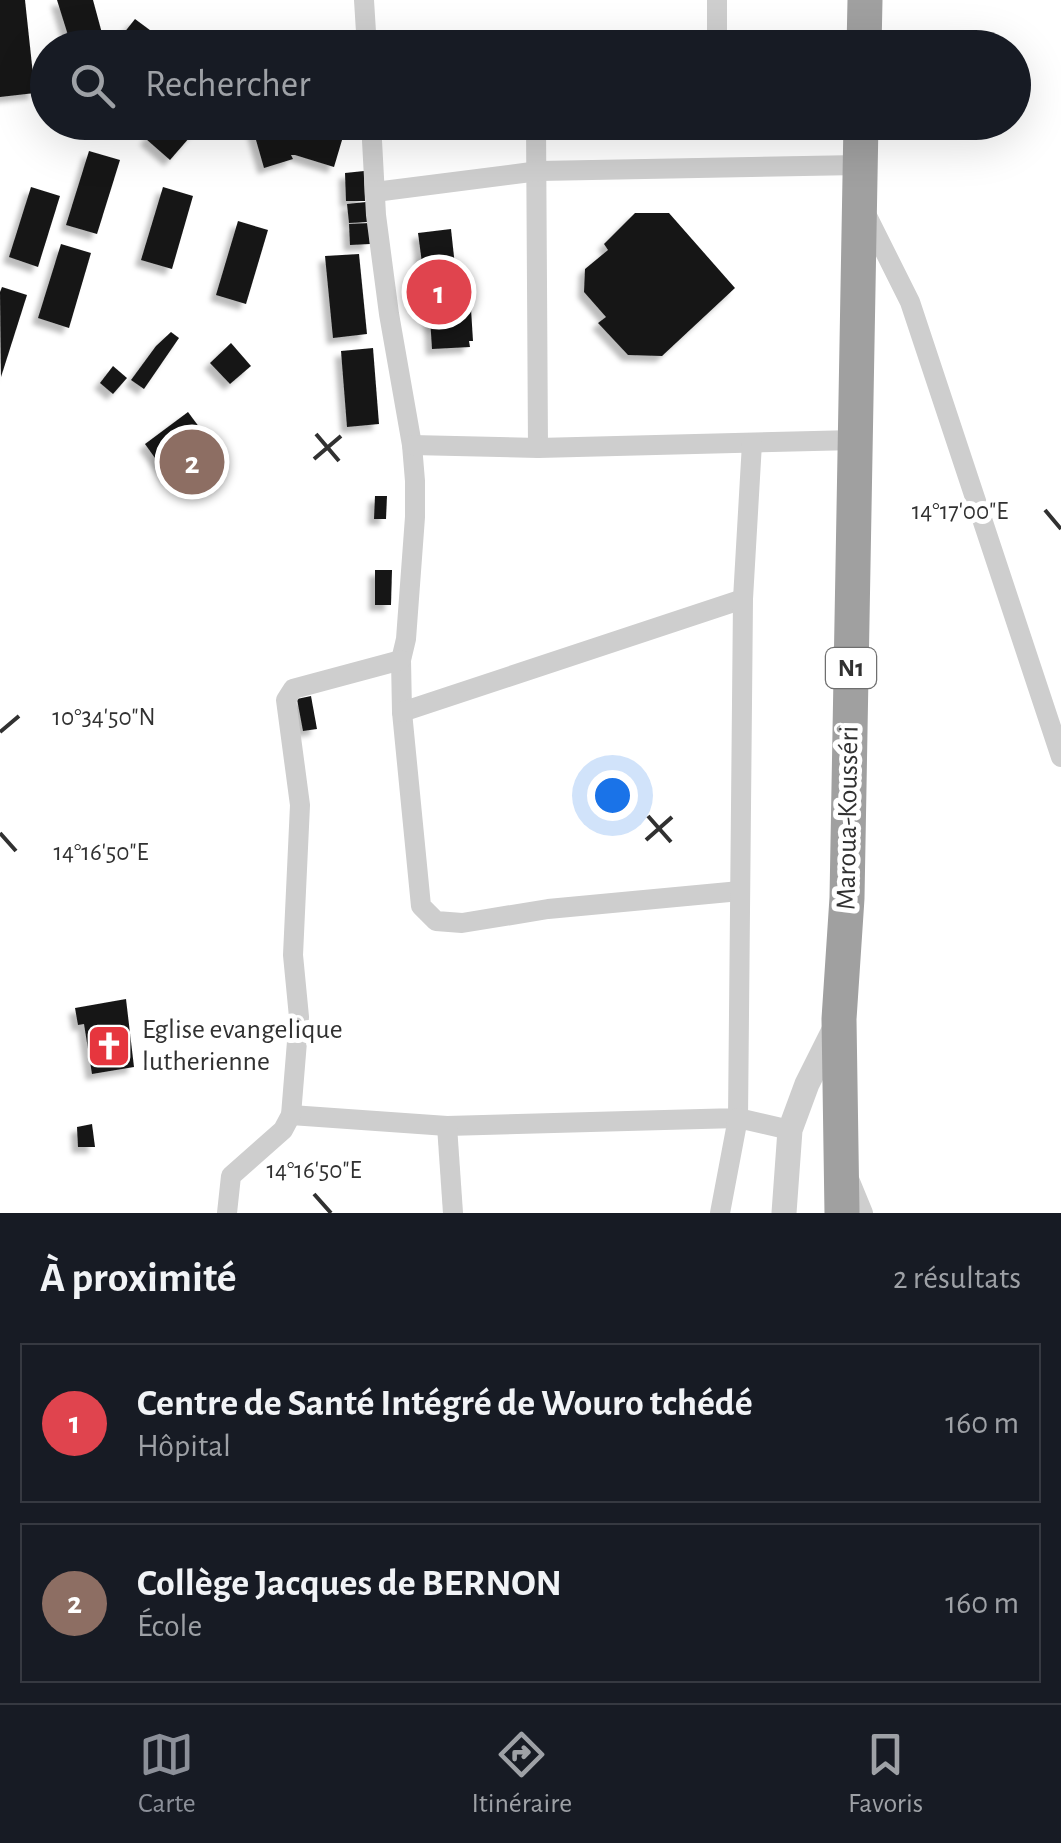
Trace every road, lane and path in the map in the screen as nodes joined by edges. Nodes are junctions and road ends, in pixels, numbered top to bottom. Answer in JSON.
{"nodes":[{"id":1,"x":364,"y":0,"type":"edge"},
{"id":2,"x":717,"y":0,"type":"edge"},
{"id":3,"x":865,"y":0,"type":"edge"},
{"id":4,"x":366,"y":30,"type":"edge"},
{"id":5,"x":718,"y":30,"type":"edge"},
{"id":6,"x":864,"y":30,"type":"edge"},
{"id":7,"x":372,"y":140,"type":"edge"},
{"id":8,"x":537,"y":140,"type":"edge"},
{"id":9,"x":860,"y":140,"type":"edge"},
{"id":10,"x":538,"y":171,"type":"junction"},
{"id":11,"x":859,"y":181,"type":"junction"},
{"id":12,"x":375,"y":192,"type":"junction"},
{"id":13,"x":855,"y":440,"type":"junction"},
{"id":14,"x":752,"y":442,"type":"junction"},
{"id":15,"x":412,"y":445,"type":"junction"},
{"id":16,"x":538,"y":448,"type":"junction"},
{"id":17,"x":742,"y":599,"type":"junction"},
{"id":18,"x":401,"y":660,"type":"junction"},
{"id":19,"x":402,"y":712,"type":"junction"},
{"id":20,"x":1061,"y":758,"type":"edge"},
{"id":21,"x":740,"y":891,"type":"junction"},
{"id":22,"x":840,"y":1020,"type":"junction"},
{"id":23,"x":291,"y":1115,"type":"junction"},
{"id":24,"x":738,"y":1118,"type":"junction"},
{"id":25,"x":447,"y":1126,"type":"junction"},
{"id":26,"x":790,"y":1130,"type":"junction"},
{"id":27,"x":841,"y":1158,"type":"junction"},
{"id":28,"x":227,"y":1213,"type":"edge"},
{"id":29,"x":453,"y":1213,"type":"edge"},
{"id":30,"x":720,"y":1213,"type":"edge"},
{"id":31,"x":784,"y":1213,"type":"edge"},
{"id":32,"x":842,"y":1213,"type":"edge"},
{"id":33,"x":863,"y":1213,"type":"edge"}],
"edges":[{"from":1,"to":4,"type":"street"},
{"from":2,"to":5,"type":"street"},
{"from":3,"to":6,"type":"highway"},
{"from":7,"to":12,"type":"street"},
{"from":8,"to":10,"type":"street"},
{"from":9,"to":11,"type":"highway","name":"Maroua-Kousséri","number":"N1"},
{"from":10,"to":11,"type":"street"},
{"from":10,"to":12,"type":"street"},
{"from":10,"to":16,"type":"street"},
{"from":11,"to":13,"type":"highway","name":"Maroua-Kousséri","number":"N1"},
{"from":11,"to":20,"type":"street"},
{"from":12,"to":15,"type":"street"},
{"from":13,"to":14,"type":"street"},
{"from":13,"to":22,"type":"highway","name":"Maroua-Kousséri","number":"N1"},
{"from":14,"to":16,"type":"street"},
{"from":14,"to":17,"type":"street"},
{"from":15,"to":16,"type":"street"},
{"from":15,"to":18,"type":"street"},
{"from":17,"to":19,"type":"street"},
{"from":17,"to":21,"type":"street"},
{"from":18,"to":19,"type":"street"},
{"from":18,"to":23,"type":"street"},
{"from":19,"to":21,"type":"street"},
{"from":21,"to":24,"type":"street"},
{"from":22,"to":26,"type":"street"},
{"from":22,"to":27,"type":"highway","name":"Maroua-Kousséri","number":"N1"},
{"from":23,"to":25,"type":"street"},
{"from":23,"to":28,"type":"street"},
{"from":24,"to":25,"type":"street"},
{"from":24,"to":26,"type":"street"},
{"from":24,"to":30,"type":"street"},
{"from":25,"to":29,"type":"street"},
{"from":26,"to":31,"type":"street"},
{"from":27,"to":32,"type":"highway","name":"Maroua-Kousséri","number":"N1"},
{"from":27,"to":33,"type":"street"}]}
